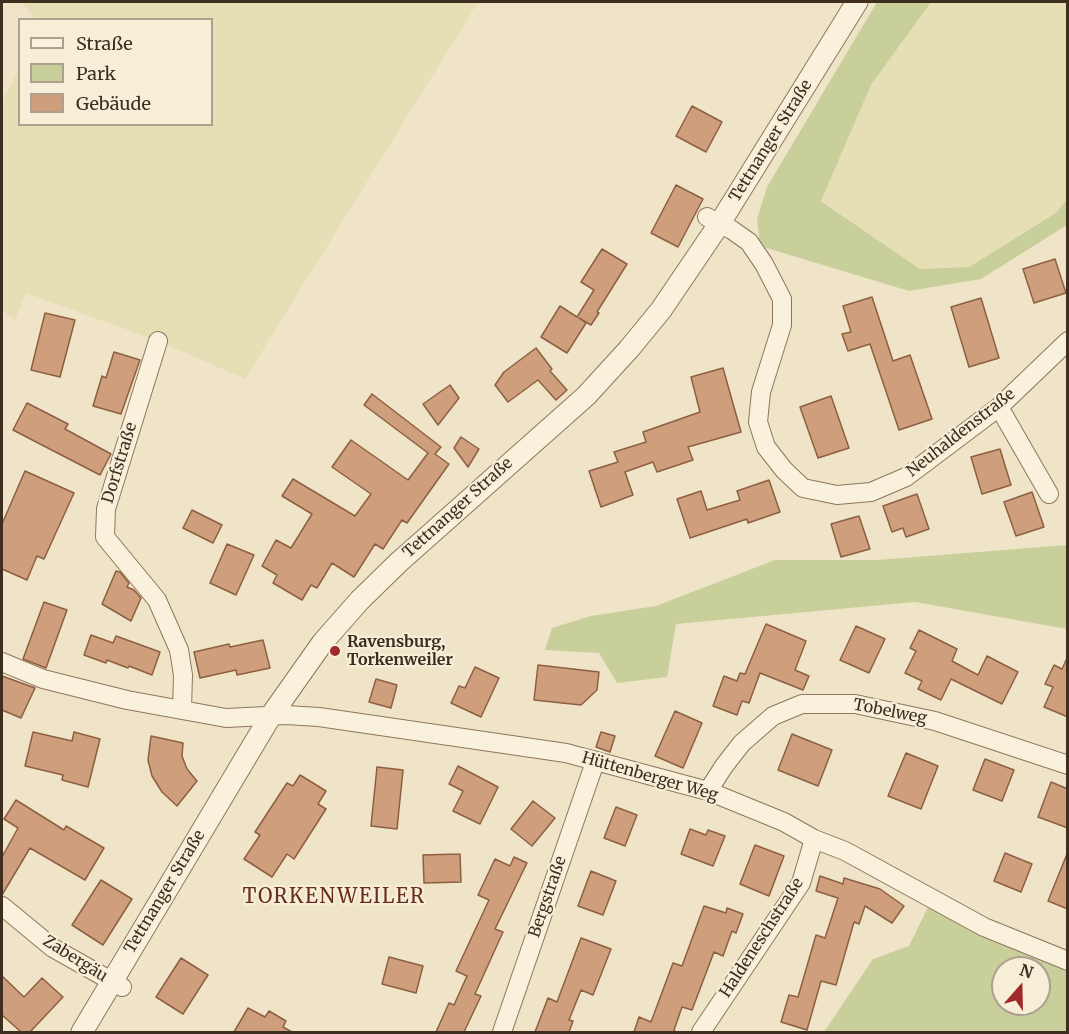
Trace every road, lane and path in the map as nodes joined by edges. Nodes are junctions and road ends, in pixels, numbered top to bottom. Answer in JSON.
{"nodes":[{"id":1,"x":857,"y":2,"type":"edge"},
{"id":2,"x":713,"y":220,"type":"junction"},
{"id":3,"x":1068,"y":340,"type":"edge"},
{"id":4,"x":158,"y":341,"type":"dead end"},
{"id":5,"x":999,"y":407,"type":"junction"},
{"id":6,"x":1049,"y":494,"type":"dead end"},
{"id":7,"x":2,"y":662,"type":"edge"},
{"id":8,"x":182,"y":710,"type":"junction"},
{"id":9,"x":270,"y":717,"type":"junction"},
{"id":10,"x":595,"y":762,"type":"junction"},
{"id":11,"x":1068,"y":765,"type":"edge"},
{"id":12,"x":708,"y":791,"type":"junction"},
{"id":13,"x":814,"y":839,"type":"junction"},
{"id":14,"x":2,"y":906,"type":"edge"},
{"id":15,"x":1068,"y":962,"type":"edge"},
{"id":16,"x":116,"y":984,"type":"junction"},
{"id":17,"x":82,"y":1032,"type":"edge"},
{"id":18,"x":502,"y":1032,"type":"edge"},
{"id":19,"x":701,"y":1032,"type":"edge"}],
"edges":[{"from":1,"to":2,"type":"street","name":"Tettnanger Straße"},
{"from":2,"to":5,"type":"street","name":"Neuhaldenstraße"},
{"from":2,"to":9,"type":"street","name":"Tettnanger Straße"},
{"from":3,"to":5,"type":"street","name":"Neuhaldenstraße"},
{"from":4,"to":8,"type":"street","name":"Dorfstraße"},
{"from":5,"to":6,"type":"street"},
{"from":7,"to":8,"type":"street"},
{"from":8,"to":9,"type":"street"},
{"from":9,"to":10,"type":"street","name":"Hüttenberger Weg"},
{"from":9,"to":16,"type":"street","name":"Tettnanger Straße"},
{"from":10,"to":12,"type":"street","name":"Hüttenberger Weg"},
{"from":10,"to":18,"type":"street","name":"Bergstraße"},
{"from":11,"to":12,"type":"street","name":"Tobelweg"},
{"from":12,"to":13,"type":"street","name":"Hüttenberger Weg"},
{"from":13,"to":15,"type":"street","name":"Hüttenberger Weg"},
{"from":13,"to":19,"type":"street","name":"Haldeneschstraße"},
{"from":14,"to":16,"type":"street","name":"Zabergäu"},
{"from":16,"to":17,"type":"street","name":"Tettnanger Straße"}]}
